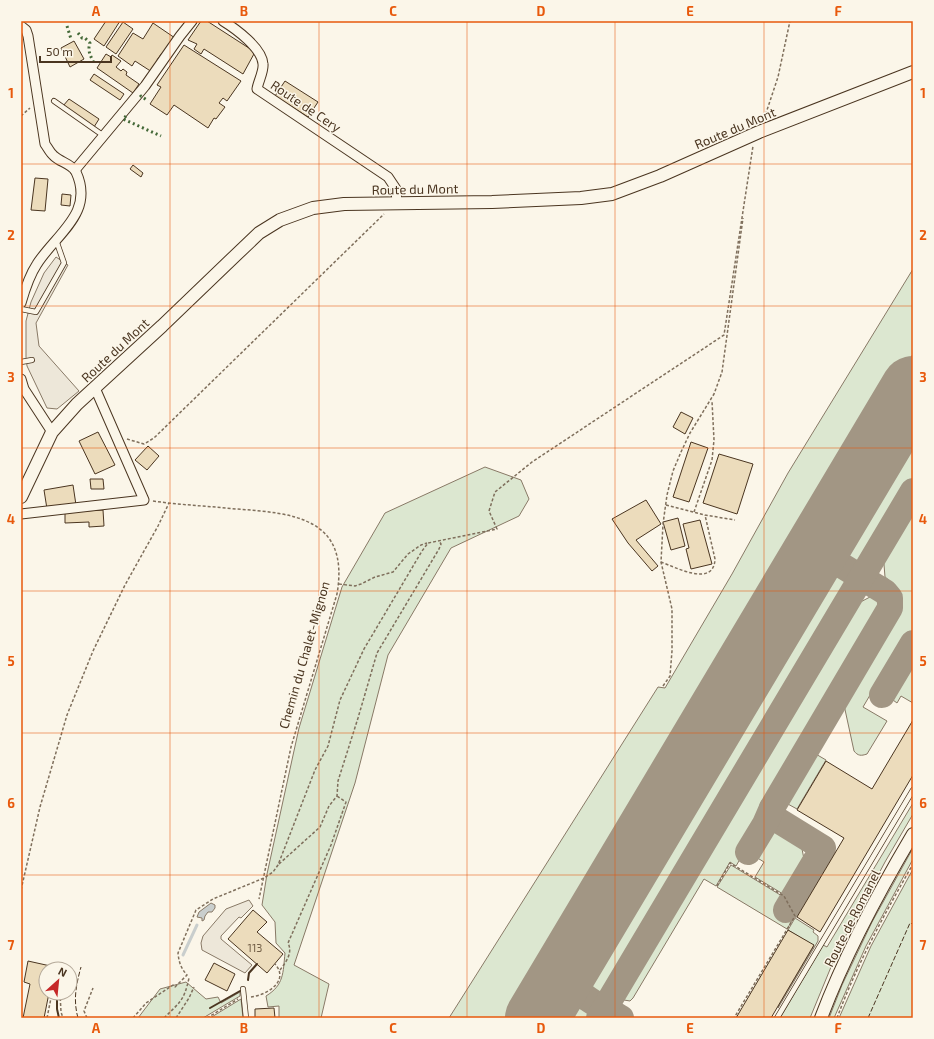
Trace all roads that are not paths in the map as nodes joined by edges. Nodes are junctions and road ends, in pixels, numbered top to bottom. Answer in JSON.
{"nodes":[{"id":1,"x":192,"y":21,"type":"edge"},
{"id":2,"x":223,"y":21,"type":"edge"},
{"id":3,"x":21,"y":26,"type":"edge"},
{"id":4,"x":913,"y":72,"type":"edge"},
{"id":5,"x":54,"y":101,"type":"dead end"},
{"id":6,"x":104,"y":136,"type":"junction"},
{"id":7,"x":75,"y":170,"type":"junction"},
{"id":8,"x":395,"y":203,"type":"junction"},
{"id":9,"x":56,"y":240,"type":"junction"},
{"id":10,"x":22,"y":298,"type":"edge"},
{"id":11,"x":21,"y":308,"type":"edge"},
{"id":12,"x":32,"y":360,"type":"dead end"},
{"id":13,"x":21,"y":362,"type":"edge"},
{"id":14,"x":21,"y":379,"type":"edge"},
{"id":15,"x":95,"y":388,"type":"junction"},
{"id":16,"x":23,"y":390,"type":"edge"},
{"id":17,"x":52,"y":432,"type":"junction"},
{"id":18,"x":21,"y":497,"type":"edge"},
{"id":19,"x":21,"y":514,"type":"edge"},
{"id":20,"x":913,"y":790,"type":"edge"},
{"id":21,"x":913,"y":834,"type":"edge"},
{"id":22,"x":243,"y":989,"type":"dead end"},
{"id":23,"x":246,"y":1018,"type":"edge"},
{"id":24,"x":777,"y":1018,"type":"edge"},
{"id":25,"x":821,"y":1018,"type":"edge"}],
"edges":[{"from":1,"to":6,"type":"street"},
{"from":2,"to":8,"type":"street","name":"Route de Cery"},
{"from":3,"to":7,"type":"street"},
{"from":4,"to":8,"type":"main road","name":"Route du Mont"},
{"from":5,"to":6,"type":"lane"},
{"from":6,"to":7,"type":"street"},
{"from":7,"to":9,"type":"street"},
{"from":8,"to":15,"type":"main road","name":"Route du Mont"},
{"from":9,"to":10,"type":"street"},
{"from":9,"to":11,"type":"lane"},
{"from":12,"to":13,"type":"lane"},
{"from":14,"to":16,"type":"street"},
{"from":15,"to":17,"type":"main road","name":"Route du Mont"},
{"from":15,"to":19,"type":"street"},
{"from":16,"to":17,"type":"street"},
{"from":17,"to":18,"type":"main road","name":"Route du Mont"},
{"from":20,"to":24,"type":"lane"},
{"from":21,"to":25,"type":"main road","name":"Route de Romanel"},
{"from":22,"to":23,"type":"lane"}]}
